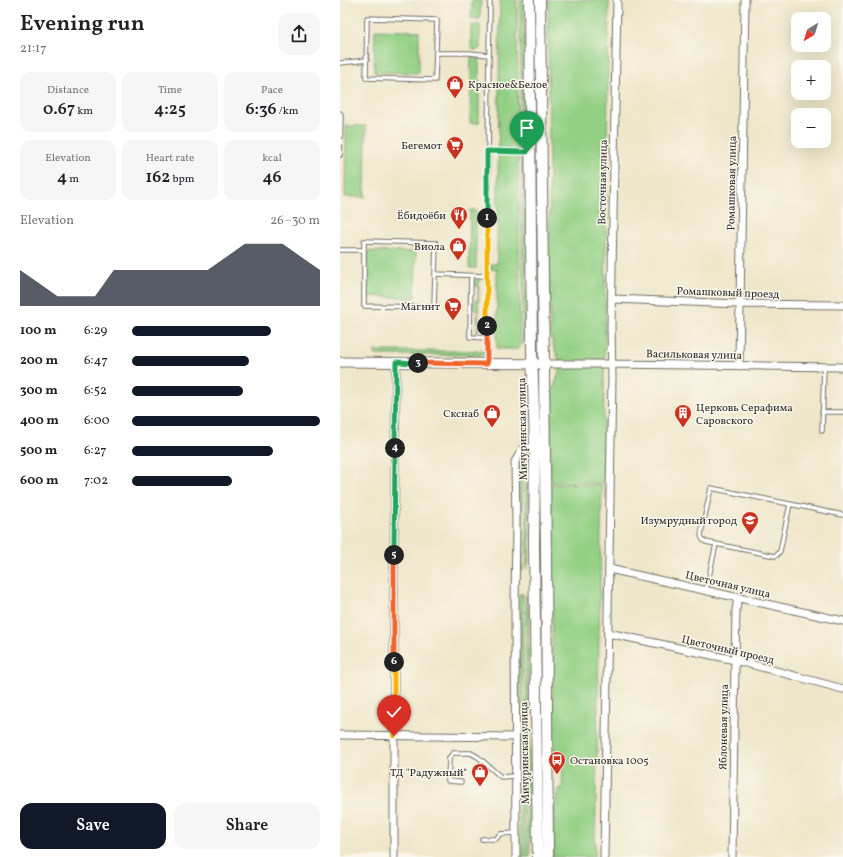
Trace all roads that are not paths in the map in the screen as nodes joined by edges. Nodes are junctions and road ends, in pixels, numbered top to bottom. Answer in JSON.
{"nodes":[{"id":1,"x":490,"y":0,"type":"edge"},
{"id":2,"x":529,"y":0,"type":"edge"},
{"id":3,"x":540,"y":0,"type":"edge"},
{"id":4,"x":617,"y":0,"type":"edge"},
{"id":5,"x":745,"y":0,"type":"edge"},
{"id":6,"x":436,"y":53,"type":"junction"},
{"id":7,"x":488,"y":55,"type":"junction"},
{"id":8,"x":367,"y":60,"type":"junction"},
{"id":9,"x":340,"y":63,"type":"edge"},
{"id":10,"x":340,"y":113,"type":"edge"},
{"id":11,"x":487,"y":151,"type":"junction"},
{"id":12,"x":530,"y":152,"type":"junction"},
{"id":13,"x":340,"y":155,"type":"edge"},
{"id":14,"x":340,"y":250,"type":"edge"},
{"id":15,"x":364,"y":250,"type":"junction"},
{"id":16,"x":435,"y":274,"type":"junction"},
{"id":17,"x":471,"y":276,"type":"junction"},
{"id":18,"x":487,"y":276,"type":"junction"},
{"id":19,"x":612,"y":299,"type":"junction"},
{"id":20,"x":740,"y":304,"type":"junction"},
{"id":21,"x":843,"y":305,"type":"edge"},
{"id":22,"x":487,"y":338,"type":"junction"},
{"id":23,"x":340,"y":362,"type":"edge"},
{"id":24,"x":396,"y":362,"type":"junction"},
{"id":25,"x":487,"y":364,"type":"junction"},
{"id":26,"x":533,"y":364,"type":"junction"},
{"id":27,"x":544,"y":364,"type":"junction"},
{"id":28,"x":612,"y":364,"type":"junction"},
{"id":29,"x":739,"y":366,"type":"junction"},
{"id":30,"x":824,"y":367,"type":"junction"},
{"id":31,"x":843,"y":367,"type":"edge"},
{"id":32,"x":822,"y":412,"type":"junction"},
{"id":33,"x":843,"y":412,"type":"edge"},
{"id":34,"x":822,"y":431,"type":"dead end"},
{"id":35,"x":535,"y":448,"type":"junction"},
{"id":36,"x":790,"y":504,"type":"junction"},
{"id":37,"x":843,"y":515,"type":"edge"},
{"id":38,"x":716,"y":544,"type":"junction"},
{"id":39,"x":609,"y":569,"type":"junction"},
{"id":40,"x":706,"y":590,"type":"junction"},
{"id":41,"x":738,"y":597,"type":"junction"},
{"id":42,"x":843,"y":621,"type":"edge"},
{"id":43,"x":608,"y":633,"type":"junction"},
{"id":44,"x":735,"y":660,"type":"junction"},
{"id":45,"x":843,"y":689,"type":"edge"},
{"id":46,"x":340,"y":735,"type":"edge"},
{"id":47,"x":394,"y":736,"type":"junction"},
{"id":48,"x":515,"y":737,"type":"junction"},
{"id":49,"x":515,"y":776,"type":"junction"},
{"id":50,"x":461,"y":782,"type":"dead end"},
{"id":51,"x":516,"y":833,"type":"junction"},
{"id":52,"x":482,"y":840,"type":"dead end"},
{"id":53,"x":394,"y":857,"type":"edge"},
{"id":54,"x":516,"y":857,"type":"edge"},
{"id":55,"x":538,"y":857,"type":"edge"},
{"id":56,"x":548,"y":857,"type":"edge"},
{"id":57,"x":604,"y":857,"type":"edge"},
{"id":58,"x":732,"y":857,"type":"edge"}],
"edges":[{"from":1,"to":7,"type":"lane"},
{"from":2,"to":12,"type":"main road","name":"Мичуринская улица"},
{"from":3,"to":27,"type":"main road","name":"Мичуринская улица"},
{"from":4,"to":19,"type":"street","name":"Восточная улица"},
{"from":5,"to":20,"type":"street","name":"Ромашковая улица"},
{"from":6,"to":7,"type":"lane"},
{"from":6,"to":8,"type":"lane"},
{"from":6,"to":8,"type":"lane"},
{"from":7,"to":11,"type":"lane"},
{"from":8,"to":9,"type":"lane"},
{"from":10,"to":13,"type":"lane"},
{"from":11,"to":12,"type":"lane"},
{"from":11,"to":18,"type":"lane"},
{"from":12,"to":26,"type":"main road","name":"Мичуринская улица"},
{"from":14,"to":15,"type":"lane"},
{"from":15,"to":16,"type":"lane"},
{"from":15,"to":16,"type":"lane"},
{"from":16,"to":17,"type":"lane"},
{"from":17,"to":18,"type":"lane"},
{"from":17,"to":22,"type":"lane"},
{"from":18,"to":22,"type":"lane"},
{"from":19,"to":20,"type":"street","name":"Ромашковый проезд"},
{"from":19,"to":28,"type":"street","name":"Восточная улица"},
{"from":20,"to":21,"type":"street","name":"Ромашковый проезд"},
{"from":20,"to":29,"type":"street","name":"Ромашковая улица"},
{"from":22,"to":25,"type":"lane"},
{"from":23,"to":24,"type":"main road"},
{"from":24,"to":25,"type":"main road"},
{"from":24,"to":47,"type":"street"},
{"from":25,"to":26,"type":"main road"},
{"from":26,"to":27,"type":"main road"},
{"from":26,"to":35,"type":"main road","name":"Мичуринская улица"},
{"from":27,"to":28,"type":"street","name":"Васильковая улица"},
{"from":27,"to":56,"type":"main road","name":"Мичуринская улица"},
{"from":28,"to":29,"type":"street","name":"Васильковая улица"},
{"from":28,"to":39,"type":"street","name":"Восточная улица"},
{"from":29,"to":30,"type":"street","name":"Васильковая улица"},
{"from":30,"to":31,"type":"street","name":"Васильковая улица"},
{"from":30,"to":32,"type":"lane"},
{"from":32,"to":33,"type":"lane"},
{"from":32,"to":34,"type":"lane"},
{"from":35,"to":48,"type":"street"},
{"from":35,"to":55,"type":"main road","name":"Мичуринская улица"},
{"from":36,"to":37,"type":"lane"},
{"from":36,"to":38,"type":"lane"},
{"from":36,"to":38,"type":"lane"},
{"from":38,"to":40,"type":"lane"},
{"from":39,"to":40,"type":"street","name":"Цветочная улица"},
{"from":39,"to":43,"type":"street","name":"Восточная улица"},
{"from":40,"to":41,"type":"street","name":"Цветочная улица"},
{"from":41,"to":42,"type":"street","name":"Цветочная улица"},
{"from":41,"to":44,"type":"street","name":"Яблоневая улица"},
{"from":43,"to":44,"type":"street","name":"Цветочный проезд"},
{"from":43,"to":57,"type":"street","name":"Восточная улица"},
{"from":44,"to":45,"type":"street","name":"Цветочный проезд"},
{"from":44,"to":58,"type":"street","name":"Яблоневая улица"},
{"from":46,"to":47,"type":"street"},
{"from":47,"to":48,"type":"street"},
{"from":47,"to":53,"type":"street"},
{"from":48,"to":49,"type":"street"},
{"from":49,"to":50,"type":"lane"},
{"from":49,"to":51,"type":"street"},
{"from":51,"to":52,"type":"lane"},
{"from":51,"to":54,"type":"street"}]}
